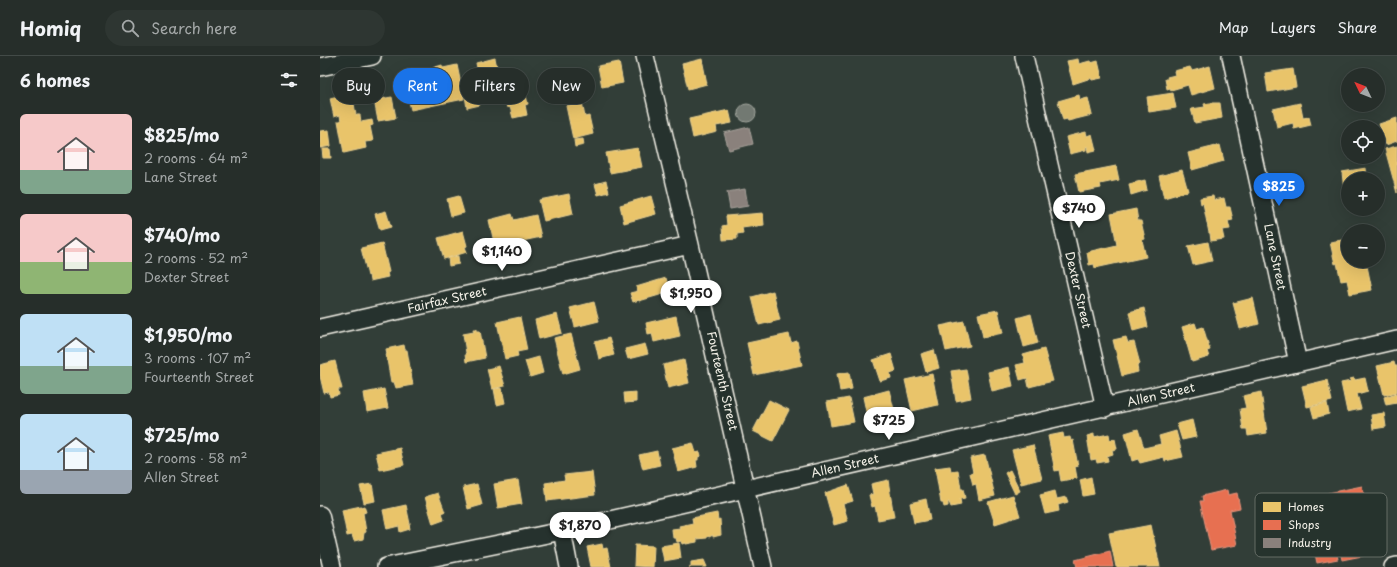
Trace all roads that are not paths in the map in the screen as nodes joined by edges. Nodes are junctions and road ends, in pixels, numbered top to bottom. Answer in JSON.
{"nodes":[{"id":1,"x":372,"y":56,"type":"edge"},
{"id":2,"x":645,"y":56,"type":"edge"},
{"id":3,"x":1024,"y":56,"type":"edge"},
{"id":4,"x":1231,"y":56,"type":"edge"},
{"id":5,"x":320,"y":67,"type":"edge"},
{"id":6,"x":690,"y":245,"type":"junction"},
{"id":7,"x":320,"y":328,"type":"edge"},
{"id":8,"x":1397,"y":340,"type":"edge"},
{"id":9,"x":1298,"y":363,"type":"junction"},
{"id":10,"x":1105,"y":408,"type":"junction"},
{"id":11,"x":746,"y":488,"type":"junction"},
{"id":12,"x":320,"y":515,"type":"edge"},
{"id":13,"x":562,"y":531,"type":"junction"},
{"id":14,"x":1397,"y":566,"type":"edge"},
{"id":15,"x":332,"y":567,"type":"edge"},
{"id":16,"x":386,"y":567,"type":"edge"},
{"id":17,"x":570,"y":567,"type":"edge"},
{"id":18,"x":763,"y":567,"type":"edge"},
{"id":19,"x":1393,"y":567,"type":"edge"}],
"edges":[{"from":1,"to":5,"type":"street"},
{"from":2,"to":6,"type":"street","name":"Fourteenth Street"},
{"from":3,"to":10,"type":"street","name":"Dexter Street"},
{"from":4,"to":9,"type":"street","name":"Lane Street"},
{"from":6,"to":7,"type":"street","name":"Fairfax Street"},
{"from":6,"to":11,"type":"street","name":"Fourteenth Street"},
{"from":8,"to":9,"type":"street","name":"Allen Street"},
{"from":9,"to":10,"type":"street","name":"Allen Street"},
{"from":10,"to":11,"type":"street","name":"Allen Street"},
{"from":11,"to":13,"type":"street","name":"Allen Street"},
{"from":11,"to":18,"type":"street","name":"Fourteenth Street"},
{"from":12,"to":15,"type":"street"},
{"from":13,"to":16,"type":"street","name":"Allen Street"},
{"from":13,"to":17,"type":"street"},
{"from":14,"to":19,"type":"street"}]}
